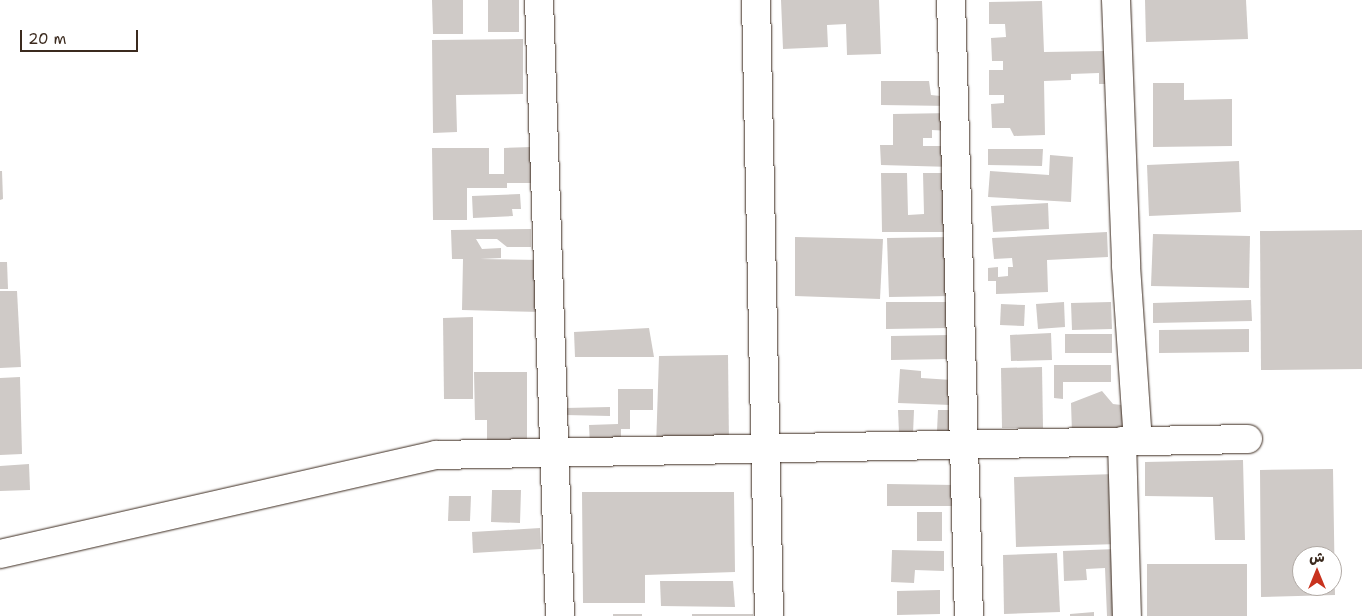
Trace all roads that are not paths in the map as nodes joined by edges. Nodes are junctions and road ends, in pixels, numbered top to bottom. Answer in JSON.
{"nodes":[{"id":1,"x":539,"y":0,"type":"edge"},
{"id":2,"x":756,"y":0,"type":"edge"},
{"id":3,"x":951,"y":0,"type":"edge"},
{"id":4,"x":1116,"y":0,"type":"edge"},
{"id":5,"x":1248,"y":439,"type":"dead end"},
{"id":6,"x":1130,"y":441,"type":"junction"},
{"id":7,"x":963,"y":445,"type":"junction"},
{"id":8,"x":764,"y":450,"type":"junction"},
{"id":9,"x":555,"y":453,"type":"junction"},
{"id":10,"x":0,"y":554,"type":"edge"},
{"id":11,"x":560,"y":616,"type":"edge"},
{"id":12,"x":769,"y":616,"type":"edge"},
{"id":13,"x":969,"y":616,"type":"edge"},
{"id":14,"x":1127,"y":616,"type":"edge"}],
"edges":[{"from":1,"to":9,"type":"street"},
{"from":2,"to":8,"type":"street"},
{"from":3,"to":7,"type":"street"},
{"from":4,"to":6,"type":"street"},
{"from":5,"to":6,"type":"street"},
{"from":6,"to":7,"type":"street"},
{"from":6,"to":14,"type":"street"},
{"from":7,"to":8,"type":"street"},
{"from":7,"to":13,"type":"street"},
{"from":8,"to":9,"type":"street"},
{"from":8,"to":12,"type":"street"},
{"from":9,"to":10,"type":"street"},
{"from":9,"to":11,"type":"street"}]}
